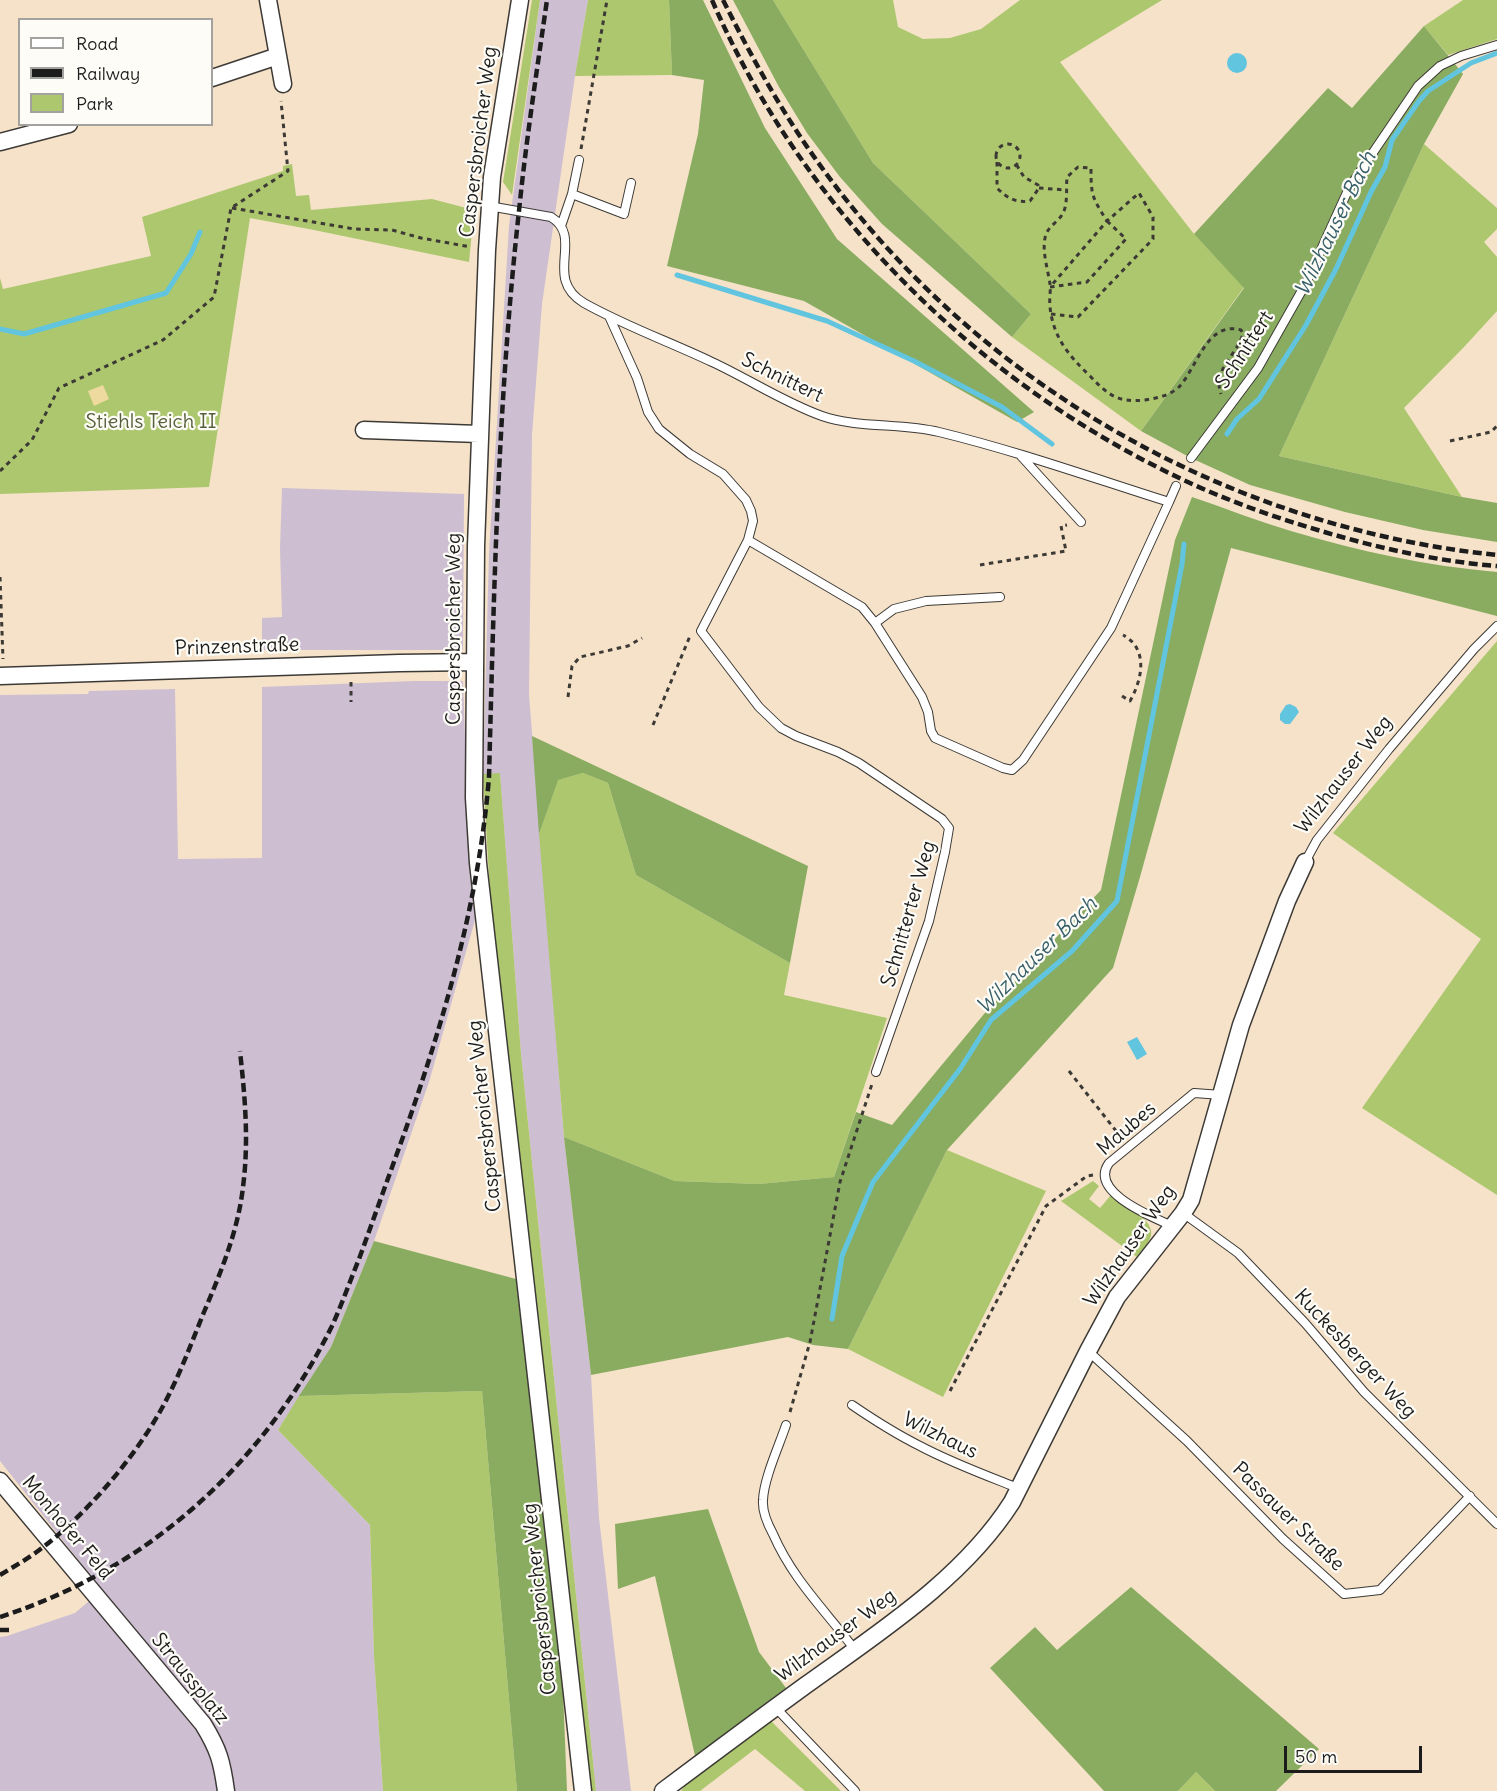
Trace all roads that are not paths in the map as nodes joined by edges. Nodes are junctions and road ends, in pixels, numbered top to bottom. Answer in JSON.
{"nodes":[{"id":1,"x":268,"y":0,"type":"edge"},
{"id":2,"x":520,"y":0,"type":"edge"},
{"id":3,"x":1497,"y":45,"type":"edge"},
{"id":4,"x":278,"y":56,"type":"junction"},
{"id":5,"x":213,"y":78,"type":"edge"},
{"id":6,"x":283,"y":84,"type":"road end"},
{"id":7,"x":61,"y":126,"type":"edge"},
{"id":8,"x":0,"y":142,"type":"edge"},
{"id":9,"x":579,"y":160,"type":"road end"},
{"id":10,"x":631,"y":183,"type":"dead end"},
{"id":11,"x":572,"y":194,"type":"junction"},
{"id":12,"x":489,"y":207,"type":"junction"},
{"id":13,"x":561,"y":226,"type":"junction"},
{"id":14,"x":609,"y":316,"type":"junction"},
{"id":15,"x":364,"y":430,"type":"dead end"},
{"id":16,"x":479,"y":434,"type":"junction"},
{"id":17,"x":1019,"y":454,"type":"junction"},
{"id":18,"x":1191,"y":458,"type":"dead end"},
{"id":19,"x":1176,"y":486,"type":"dead end"},
{"id":20,"x":1169,"y":502,"type":"junction"},
{"id":21,"x":1081,"y":522,"type":"road end"},
{"id":22,"x":748,"y":540,"type":"junction"},
{"id":23,"x":1000,"y":597,"type":"dead end"},
{"id":24,"x":875,"y":623,"type":"junction"},
{"id":25,"x":1497,"y":626,"type":"edge"},
{"id":26,"x":475,"y":662,"type":"junction"},
{"id":27,"x":1,"y":676,"type":"edge"},
{"id":28,"x":1305,"y":862,"type":"joint"},
{"id":29,"x":876,"y":1072,"type":"road end"},
{"id":30,"x":1222,"y":1095,"type":"junction"},
{"id":31,"x":1178,"y":1219,"type":"junction"},
{"id":32,"x":1088,"y":1351,"type":"junction"},
{"id":33,"x":852,"y":1405,"type":"dead end"},
{"id":34,"x":786,"y":1425,"type":"road end"},
{"id":35,"x":0,"y":1481,"type":"edge"},
{"id":36,"x":1018,"y":1488,"type":"junction"},
{"id":37,"x":1470,"y":1496,"type":"junction"},
{"id":38,"x":1497,"y":1524,"type":"edge"},
{"id":39,"x":101,"y":1602,"type":"joint"},
{"id":40,"x":855,"y":1650,"type":"junction"},
{"id":41,"x":775,"y":1707,"type":"junction"},
{"id":42,"x":226,"y":1791,"type":"edge"},
{"id":43,"x":583,"y":1791,"type":"edge"},
{"id":44,"x":663,"y":1791,"type":"edge"},
{"id":45,"x":855,"y":1791,"type":"edge"}],
"edges":[{"from":1,"to":4,"type":"street"},
{"from":2,"to":12,"type":"street","name":"Caspersbroicher Weg"},
{"from":3,"to":18,"type":"lane","name":"Schnittert"},
{"from":4,"to":5,"type":"street"},
{"from":4,"to":6,"type":"street"},
{"from":7,"to":8,"type":"street"},
{"from":9,"to":11,"type":"lane"},
{"from":10,"to":11,"type":"lane"},
{"from":11,"to":13,"type":"lane"},
{"from":12,"to":13,"type":"lane"},
{"from":12,"to":16,"type":"street","name":"Caspersbroicher Weg"},
{"from":13,"to":14,"type":"lane"},
{"from":14,"to":17,"type":"lane","name":"Schnittert"},
{"from":14,"to":22,"type":"lane","name":"Schnitterter Weg"},
{"from":15,"to":16,"type":"street"},
{"from":16,"to":26,"type":"street","name":"Caspersbroicher Weg"},
{"from":17,"to":20,"type":"lane","name":"Schnittert"},
{"from":17,"to":21,"type":"lane"},
{"from":19,"to":20,"type":"lane"},
{"from":20,"to":24,"type":"lane"},
{"from":22,"to":24,"type":"lane"},
{"from":22,"to":29,"type":"lane","name":"Schnitterter Weg"},
{"from":23,"to":24,"type":"lane"},
{"from":25,"to":28,"type":"lane","name":"Wilzhauser Weg"},
{"from":26,"to":27,"type":"street","name":"Prinzenstraße"},
{"from":26,"to":43,"type":"street","name":"Caspersbroicher Weg"},
{"from":28,"to":30,"type":"street","name":"Wilzhauser Weg"},
{"from":30,"to":31,"type":"street","name":"Wilzhauser Weg"},
{"from":30,"to":31,"type":"lane","name":"Maubes"},
{"from":31,"to":32,"type":"street","name":"Wilzhauser Weg"},
{"from":31,"to":37,"type":"lane","name":"Kuckesberger Weg"},
{"from":32,"to":36,"type":"street","name":"Wilzhauser Weg"},
{"from":32,"to":37,"type":"lane","name":"Passauer Straße"},
{"from":33,"to":36,"type":"lane","name":"Wilzhaus"},
{"from":34,"to":40,"type":"lane"},
{"from":35,"to":39,"type":"street","name":"Monhofer Feld"},
{"from":36,"to":40,"type":"street","name":"Wilzhauser Weg"},
{"from":37,"to":38,"type":"lane","name":"Kuckesberger Weg"},
{"from":39,"to":42,"type":"street","name":"Straussplatz"},
{"from":40,"to":41,"type":"street","name":"Wilzhauser Weg"},
{"from":41,"to":44,"type":"street","name":"Wilzhauser Weg"},
{"from":41,"to":45,"type":"lane"}]}
